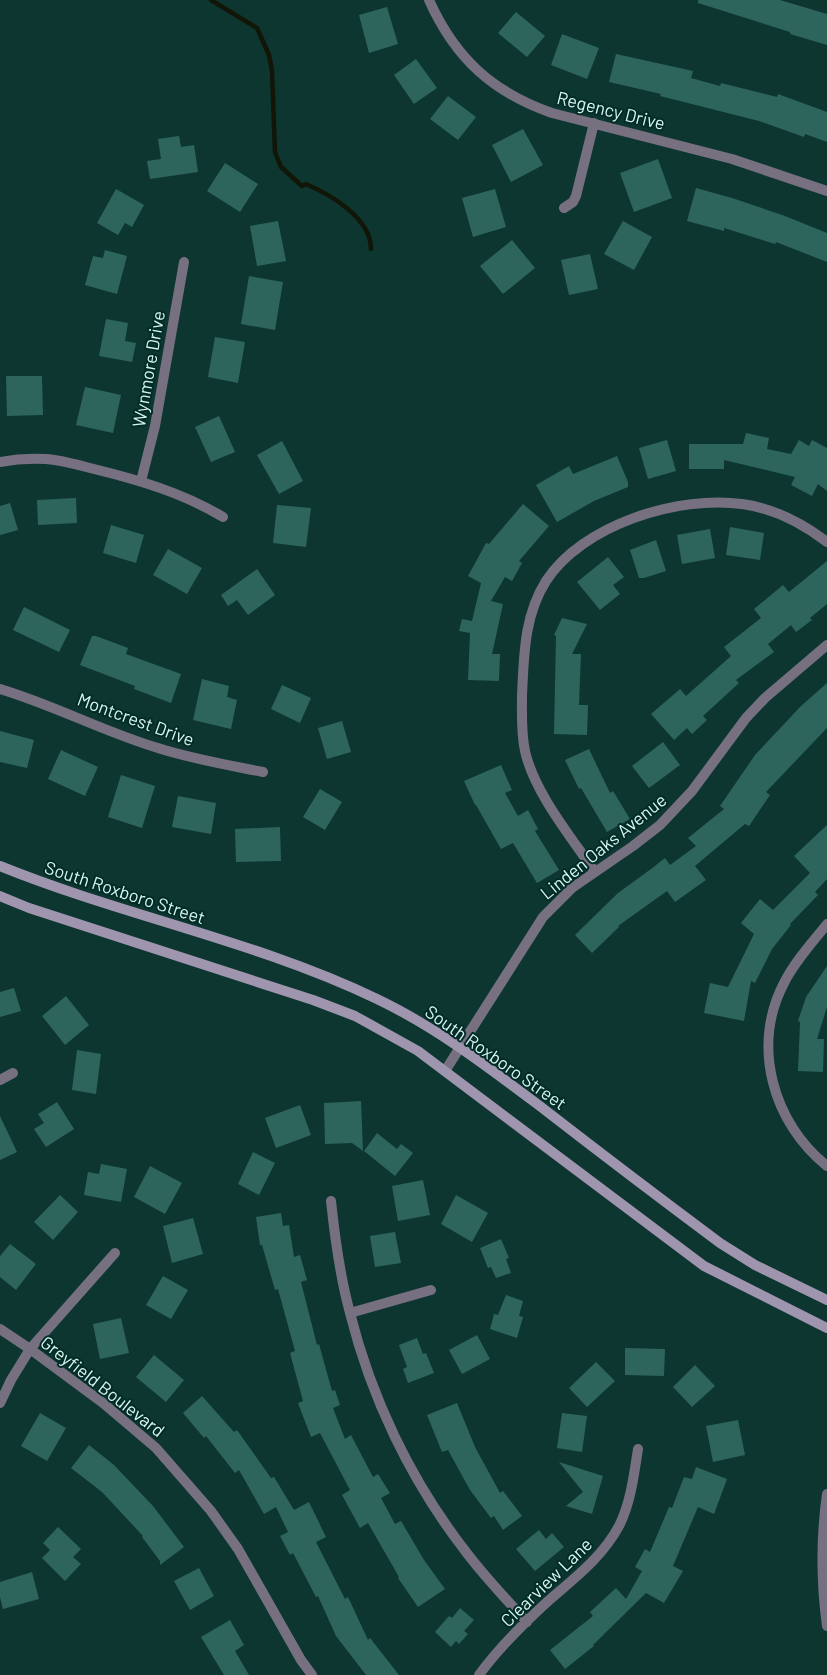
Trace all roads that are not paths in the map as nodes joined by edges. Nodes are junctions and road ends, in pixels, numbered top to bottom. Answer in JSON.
{"nodes":[{"id":1,"x":429,"y":0,"type":"edge"},
{"id":2,"x":594,"y":124,"type":"junction"},
{"id":3,"x":827,"y":190,"type":"edge"},
{"id":4,"x":564,"y":208,"type":"dead end"},
{"id":5,"x":184,"y":262,"type":"dead end"},
{"id":6,"x":0,"y":462,"type":"edge"},
{"id":7,"x":141,"y":481,"type":"junction"},
{"id":8,"x":222,"y":517,"type":"dead end"},
{"id":9,"x":827,"y":542,"type":"edge"},
{"id":10,"x":827,"y":645,"type":"edge"},
{"id":11,"x":0,"y":689,"type":"edge"},
{"id":12,"x":263,"y":772,"type":"dead end"},
{"id":13,"x":0,"y":866,"type":"edge"},
{"id":14,"x":595,"y":872,"type":"junction"},
{"id":15,"x":0,"y":896,"type":"edge"},
{"id":16,"x":827,"y":924,"type":"edge"},
{"id":17,"x":460,"y":1047,"type":"junction"},
{"id":18,"x":445,"y":1071,"type":"junction"},
{"id":19,"x":13,"y":1073,"type":"dead end"},
{"id":20,"x":0,"y":1080,"type":"edge"},
{"id":21,"x":827,"y":1166,"type":"edge"},
{"id":22,"x":331,"y":1201,"type":"dead end"},
{"id":23,"x":115,"y":1253,"type":"dead end"},
{"id":24,"x":431,"y":1290,"type":"dead end"},
{"id":25,"x":827,"y":1300,"type":"edge"},
{"id":26,"x":350,"y":1314,"type":"junction"},
{"id":27,"x":827,"y":1328,"type":"edge"},
{"id":28,"x":0,"y":1329,"type":"edge"},
{"id":29,"x":30,"y":1349,"type":"junction"},
{"id":30,"x":0,"y":1403,"type":"edge"},
{"id":31,"x":638,"y":1449,"type":"dead end"},
{"id":32,"x":827,"y":1494,"type":"edge"},
{"id":33,"x":527,"y":1622,"type":"junction"},
{"id":34,"x":827,"y":1626,"type":"edge"},
{"id":35,"x":312,"y":1675,"type":"edge"},
{"id":36,"x":479,"y":1675,"type":"edge"}],
"edges":[{"from":1,"to":2,"type":"street","name":"Regency Drive"},
{"from":2,"to":3,"type":"street","name":"Regency Drive"},
{"from":2,"to":4,"type":"street"},
{"from":5,"to":7,"type":"street","name":"Wynmore Drive"},
{"from":6,"to":7,"type":"street"},
{"from":7,"to":8,"type":"street"},
{"from":9,"to":14,"type":"street"},
{"from":10,"to":14,"type":"street","name":"Linden Oaks Avenue"},
{"from":11,"to":12,"type":"street","name":"Montcrest Drive"},
{"from":13,"to":17,"type":"street","name":"South Roxboro Street"},
{"from":14,"to":17,"type":"street","name":"Linden Oaks Avenue"},
{"from":15,"to":18,"type":"street"},
{"from":16,"to":21,"type":"street"},
{"from":17,"to":18,"type":"street","name":"Linden Oaks Avenue"},
{"from":17,"to":25,"type":"street","name":"South Roxboro Street"},
{"from":18,"to":27,"type":"street"},
{"from":19,"to":20,"type":"street"},
{"from":22,"to":26,"type":"street"},
{"from":23,"to":29,"type":"street"},
{"from":24,"to":26,"type":"street"},
{"from":26,"to":33,"type":"street"},
{"from":28,"to":29,"type":"street","name":"Greyfield Boulevard"},
{"from":29,"to":30,"type":"street"},
{"from":29,"to":35,"type":"street","name":"Greyfield Boulevard"},
{"from":31,"to":33,"type":"street","name":"Clearview Lane"},
{"from":32,"to":34,"type":"street"},
{"from":33,"to":36,"type":"street","name":"Clearview Lane"}]}
